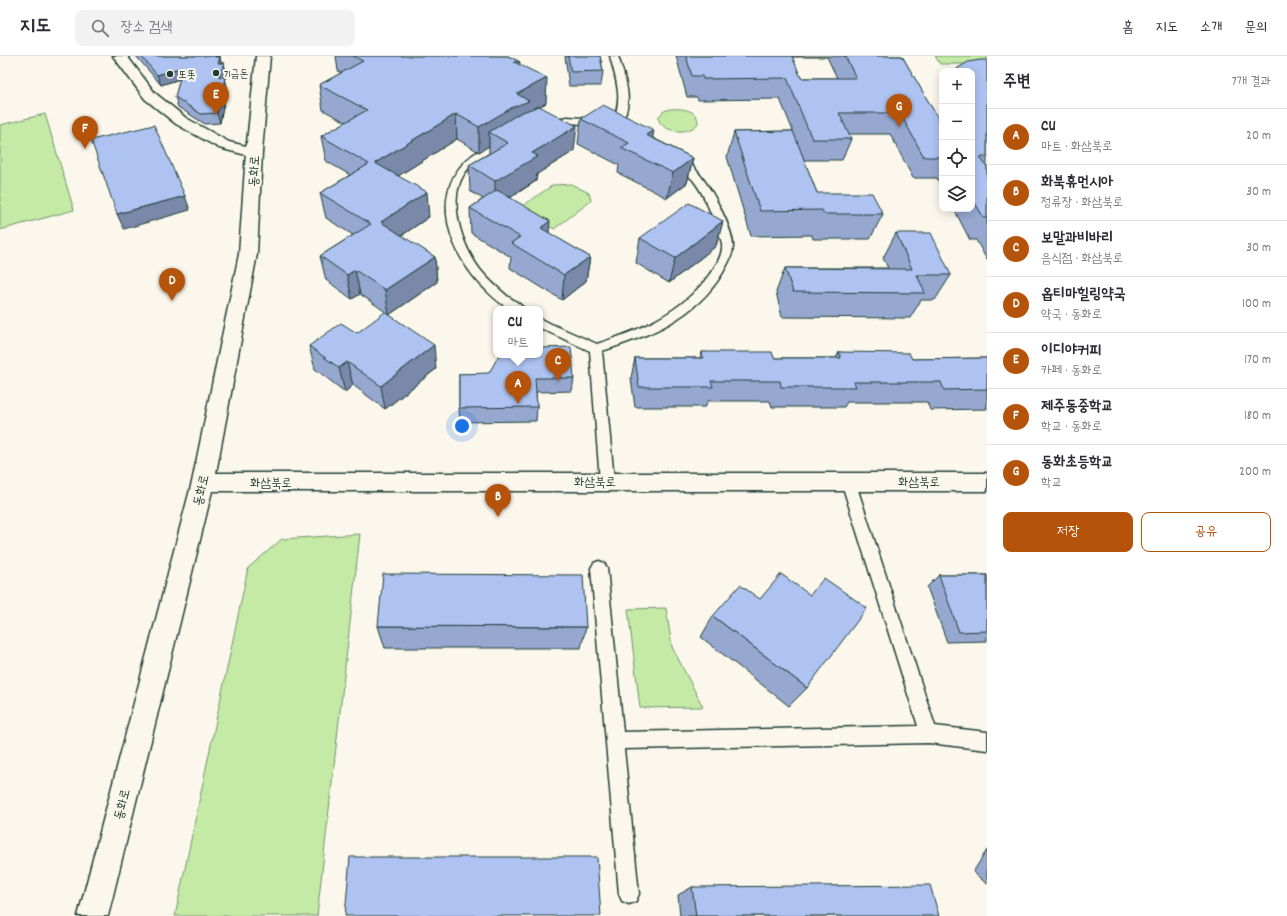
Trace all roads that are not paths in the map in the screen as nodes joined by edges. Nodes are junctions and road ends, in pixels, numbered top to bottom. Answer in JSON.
{"nodes":[{"id":1,"x":120,"y":56,"type":"edge"},
{"id":2,"x":263,"y":56,"type":"edge"},
{"id":3,"x":614,"y":56,"type":"edge"},
{"id":4,"x":537,"y":127,"type":"edge"},
{"id":5,"x":516,"y":135,"type":"edge"},
{"id":6,"x":668,"y":150,"type":"edge"},
{"id":7,"x":254,"y":152,"type":"junction"},
{"id":8,"x":513,"y":306,"type":"edge"},
{"id":9,"x":543,"y":324,"type":"edge"},
{"id":10,"x":596,"y":349,"type":"junction"},
{"id":11,"x":607,"y":481,"type":"junction"},
{"id":12,"x":848,"y":481,"type":"junction"},
{"id":13,"x":203,"y":482,"type":"junction"},
{"id":14,"x":987,"y":482,"type":"edge"},
{"id":15,"x":599,"y":568,"type":"dead end"},
{"id":16,"x":929,"y":734,"type":"junction"},
{"id":17,"x":615,"y":741,"type":"junction"},
{"id":18,"x":987,"y":741,"type":"edge"},
{"id":19,"x":629,"y":894,"type":"dead end"},
{"id":20,"x":93,"y":916,"type":"edge"}],
"edges":[{"from":1,"to":7,"type":"street"},
{"from":2,"to":7,"type":"street","name":"동화로"},
{"from":3,"to":4,"type":"lane"},
{"from":5,"to":8,"type":"lane"},
{"from":6,"to":10,"type":"lane"},
{"from":7,"to":13,"type":"street","name":"동화로"},
{"from":9,"to":10,"type":"lane"},
{"from":10,"to":11,"type":"lane"},
{"from":11,"to":12,"type":"street","name":"화삼북로"},
{"from":11,"to":13,"type":"street","name":"화삼북로"},
{"from":12,"to":14,"type":"street","name":"화삼북로"},
{"from":12,"to":16,"type":"lane"},
{"from":13,"to":20,"type":"street","name":"동화로"},
{"from":15,"to":17,"type":"lane"},
{"from":16,"to":17,"type":"lane"},
{"from":16,"to":18,"type":"lane"},
{"from":17,"to":19,"type":"lane"}]}
